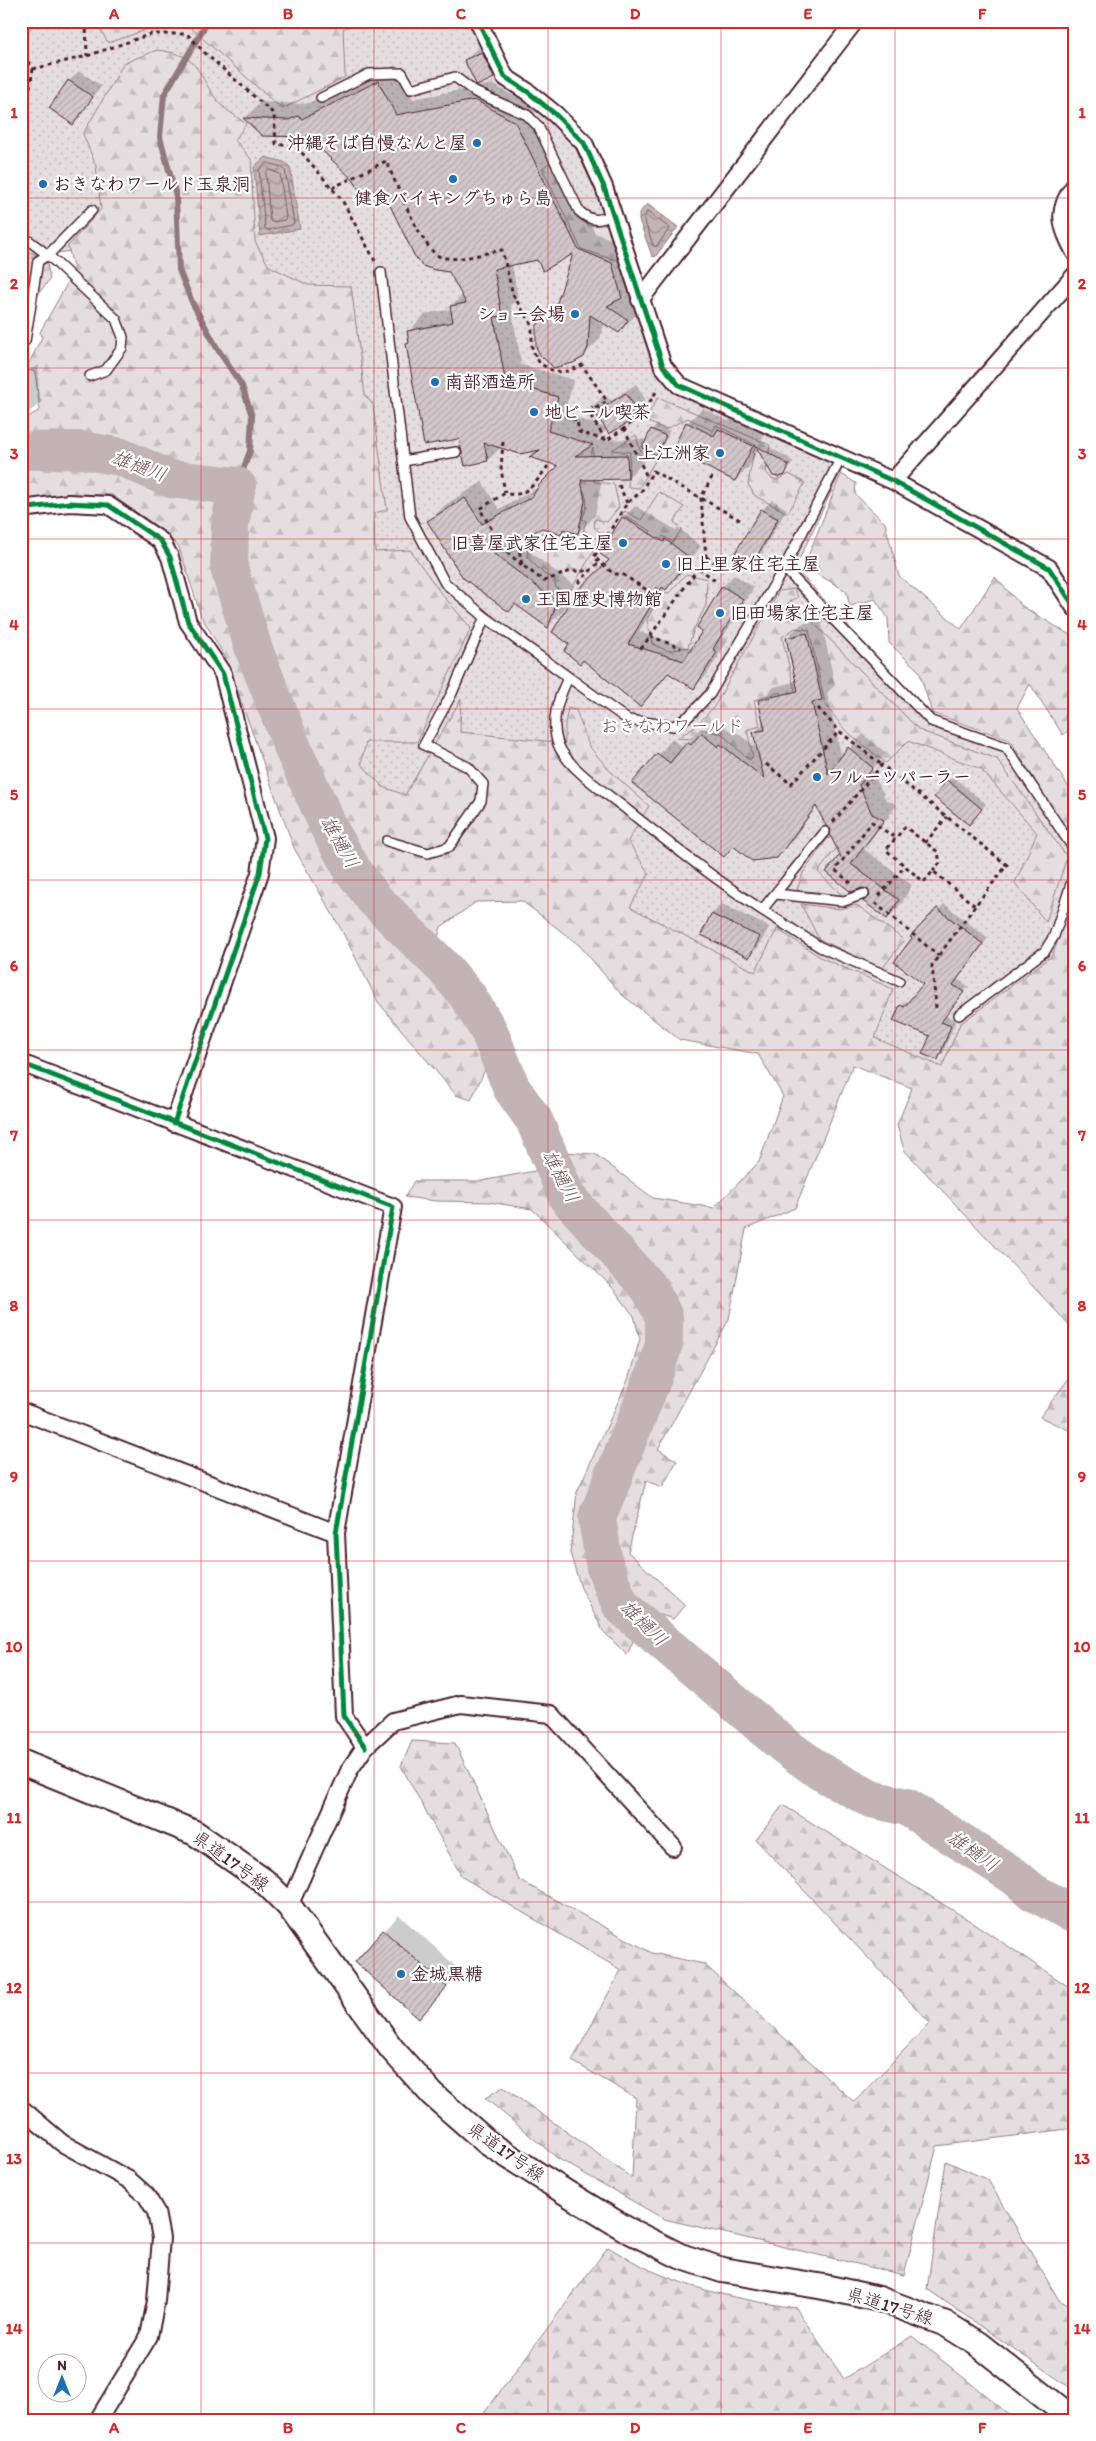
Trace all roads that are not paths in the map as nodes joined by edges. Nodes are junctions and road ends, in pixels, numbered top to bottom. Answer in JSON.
{"nodes":[{"id":1,"x":478,"y":21,"type":"edge"},
{"id":2,"x":855,"y":21,"type":"edge"},
{"id":3,"x":320,"y":98,"type":"dead end"},
{"id":4,"x":1075,"y":185,"type":"edge"},
{"id":5,"x":92,"y":210,"type":"dead end"},
{"id":6,"x":613,"y":215,"type":"junction"},
{"id":7,"x":21,"y":242,"type":"edge"},
{"id":8,"x":1075,"y":253,"type":"edge"},
{"id":9,"x":48,"y":255,"type":"junction"},
{"id":10,"x":381,"y":272,"type":"road end"},
{"id":11,"x":1075,"y":275,"type":"edge"},
{"id":12,"x":640,"y":300,"type":"junction"},
{"id":13,"x":25,"y":341,"type":"dead end"},
{"id":14,"x":90,"y":376,"type":"dead end"},
{"id":15,"x":456,"y":452,"type":"dead end"},
{"id":16,"x":841,"y":458,"type":"junction"},
{"id":17,"x":403,"y":461,"type":"junction"},
{"id":18,"x":893,"y":481,"type":"junction"},
{"id":19,"x":21,"y":509,"type":"edge"},
{"id":20,"x":784,"y":568,"type":"junction"},
{"id":21,"x":1075,"y":608,"type":"edge"},
{"id":22,"x":485,"y":617,"type":"junction"},
{"id":23,"x":568,"y":678,"type":"junction"},
{"id":24,"x":825,"y":832,"type":"road end"},
{"id":25,"x":387,"y":841,"type":"dead end"},
{"id":26,"x":1075,"y":851,"type":"edge"},
{"id":27,"x":1075,"y":872,"type":"edge"},
{"id":28,"x":775,"y":894,"type":"junction"},
{"id":29,"x":864,"y":894,"type":"dead end"},
{"id":30,"x":762,"y":910,"type":"junction"},
{"id":31,"x":899,"y":981,"type":"dead end"},
{"id":32,"x":959,"y":1015,"type":"dead end"},
{"id":33,"x":21,"y":1062,"type":"edge"},
{"id":34,"x":174,"y":1123,"type":"junction"},
{"id":35,"x":21,"y":1410,"type":"edge"},
{"id":36,"x":336,"y":1532,"type":"junction"},
{"id":37,"x":365,"y":1747,"type":"junction"},
{"id":38,"x":21,"y":1762,"type":"edge"},
{"id":39,"x":673,"y":1847,"type":"dead end"},
{"id":40,"x":289,"y":1906,"type":"junction"},
{"id":41,"x":21,"y":2108,"type":"edge"},
{"id":42,"x":98,"y":2420,"type":"edge"},
{"id":43,"x":1074,"y":2420,"type":"edge"}],
"edges":[{"from":1,"to":6,"type":"street"},
{"from":2,"to":12,"type":"street"},
{"from":3,"to":6,"type":"lane"},
{"from":4,"to":8,"type":"street"},
{"from":5,"to":9,"type":"lane"},
{"from":6,"to":12,"type":"street"},
{"from":7,"to":9,"type":"lane"},
{"from":9,"to":13,"type":"lane"},
{"from":9,"to":14,"type":"lane"},
{"from":10,"to":17,"type":"lane"},
{"from":11,"to":18,"type":"street"},
{"from":12,"to":16,"type":"street"},
{"from":15,"to":17,"type":"lane"},
{"from":16,"to":18,"type":"street"},
{"from":16,"to":20,"type":"lane"},
{"from":17,"to":22,"type":"lane"},
{"from":18,"to":21,"type":"street"},
{"from":19,"to":34,"type":"street"},
{"from":20,"to":23,"type":"lane"},
{"from":20,"to":26,"type":"lane"},
{"from":22,"to":23,"type":"lane"},
{"from":22,"to":25,"type":"lane"},
{"from":23,"to":30,"type":"lane"},
{"from":24,"to":28,"type":"lane"},
{"from":27,"to":32,"type":"lane"},
{"from":28,"to":29,"type":"lane"},
{"from":28,"to":30,"type":"lane"},
{"from":30,"to":31,"type":"lane"},
{"from":33,"to":34,"type":"street"},
{"from":34,"to":36,"type":"street"},
{"from":35,"to":36,"type":"street"},
{"from":36,"to":37,"type":"street"},
{"from":37,"to":39,"type":"street"},
{"from":37,"to":40,"type":"street"},
{"from":38,"to":40,"type":"main road","name":"県道17号線"},
{"from":40,"to":43,"type":"main road","name":"県道17号線"},
{"from":41,"to":42,"type":"street"}]}
